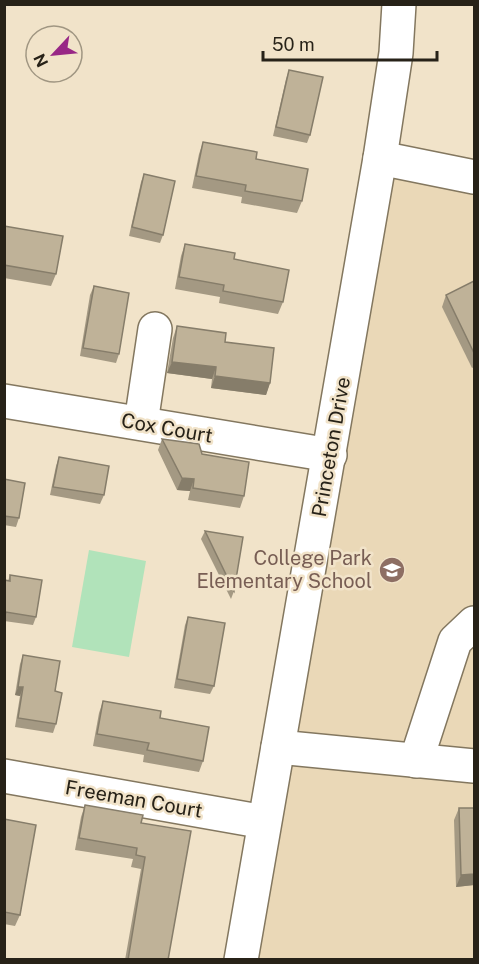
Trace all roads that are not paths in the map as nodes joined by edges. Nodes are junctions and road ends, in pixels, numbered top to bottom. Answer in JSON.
{"nodes":[{"id":1,"x":399,"y":4,"type":"edge"},
{"id":2,"x":380,"y":158,"type":"junction"},
{"id":3,"x":474,"y":177,"type":"edge"},
{"id":4,"x":155,"y":329,"type":"dead end"},
{"id":5,"x":4,"y":401,"type":"edge"},
{"id":6,"x":141,"y":423,"type":"junction"},
{"id":7,"x":330,"y":455,"type":"junction"},
{"id":8,"x":474,"y":623,"type":"edge"},
{"id":9,"x":278,"y":747,"type":"junction"},
{"id":10,"x":416,"y":761,"type":"junction"},
{"id":11,"x":474,"y":766,"type":"edge"},
{"id":12,"x":4,"y":776,"type":"edge"},
{"id":13,"x":264,"y":822,"type":"junction"},
{"id":14,"x":241,"y":960,"type":"edge"}],
"edges":[{"from":1,"to":2,"type":"street","name":"Princeton Drive"},
{"from":2,"to":3,"type":"street"},
{"from":2,"to":7,"type":"street","name":"Princeton Drive"},
{"from":4,"to":6,"type":"street"},
{"from":5,"to":6,"type":"street","name":"Cox Court"},
{"from":6,"to":7,"type":"street","name":"Cox Court"},
{"from":7,"to":9,"type":"street","name":"Princeton Drive"},
{"from":8,"to":10,"type":"street"},
{"from":9,"to":10,"type":"street"},
{"from":9,"to":13,"type":"street","name":"Princeton Drive"},
{"from":10,"to":11,"type":"street"},
{"from":12,"to":13,"type":"street","name":"Freeman Court"},
{"from":13,"to":14,"type":"street","name":"Princeton Drive"}]}
